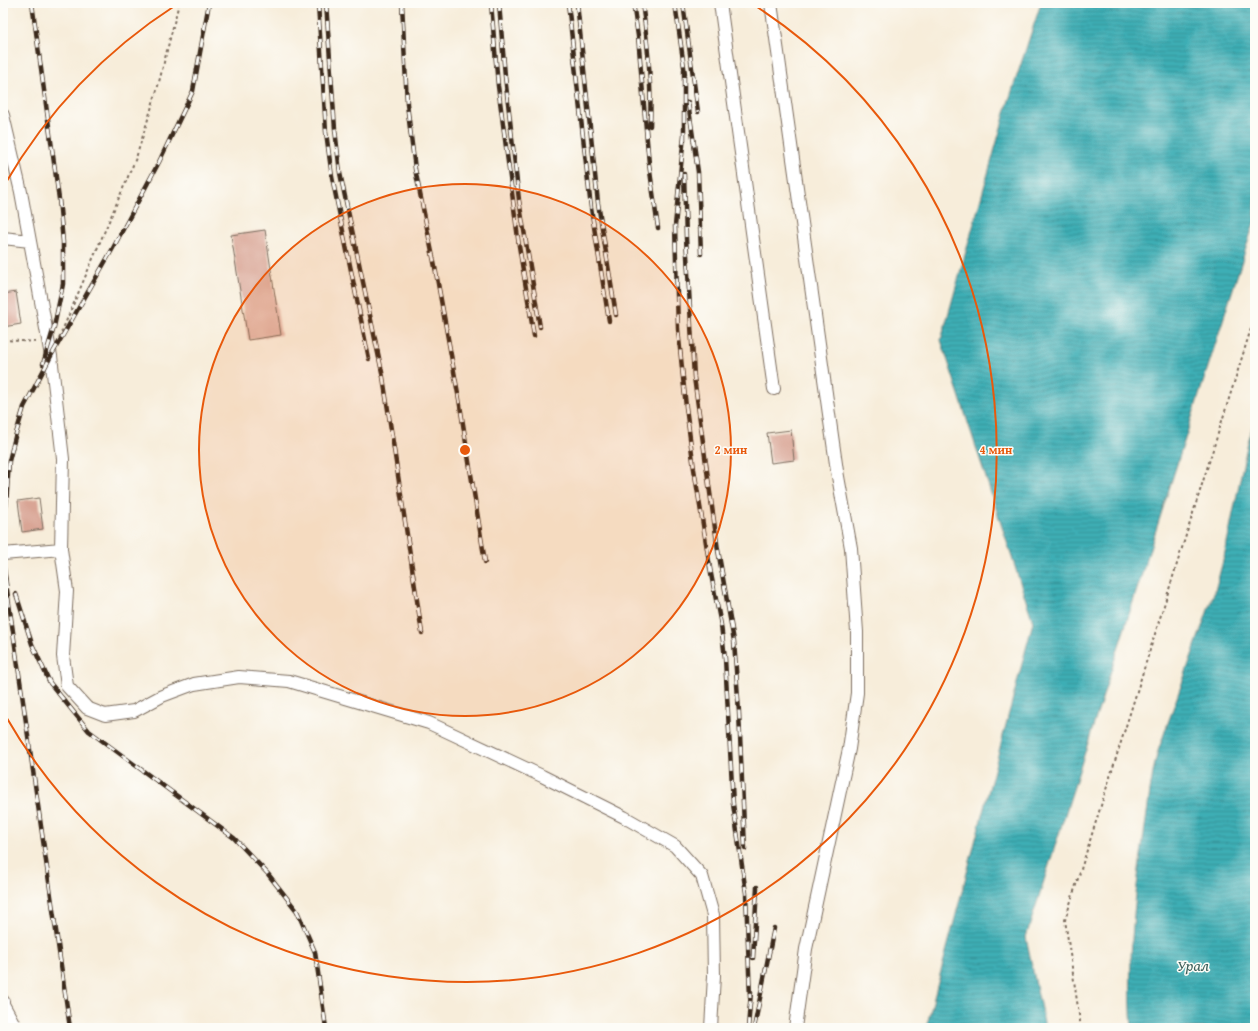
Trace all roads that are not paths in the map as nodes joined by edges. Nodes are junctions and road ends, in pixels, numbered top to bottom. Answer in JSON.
{"nodes":[{"id":1,"x":720,"y":3,"type":"edge"},
{"id":2,"x":771,"y":3,"type":"edge"},
{"id":3,"x":3,"y":115,"type":"edge"},
{"id":4,"x":3,"y":238,"type":"edge"},
{"id":5,"x":30,"y":240,"type":"junction"},
{"id":6,"x":774,"y":389,"type":"dead end"},
{"id":7,"x":61,"y":549,"type":"junction"},
{"id":8,"x":3,"y":554,"type":"edge"},
{"id":9,"x":3,"y":1001,"type":"edge"},
{"id":10,"x":3,"y":1004,"type":"edge"},
{"id":11,"x":16,"y":1028,"type":"edge"},
{"id":12,"x":711,"y":1028,"type":"edge"},
{"id":13,"x":795,"y":1028,"type":"edge"}],
"edges":[{"from":1,"to":6,"type":"lane"},
{"from":2,"to":13,"type":"lane"},
{"from":3,"to":5,"type":"lane"},
{"from":4,"to":5,"type":"lane"},
{"from":5,"to":7,"type":"lane"},
{"from":7,"to":8,"type":"lane"},
{"from":7,"to":12,"type":"lane"},
{"from":9,"to":10,"type":"lane"},
{"from":10,"to":11,"type":"lane"}]}
